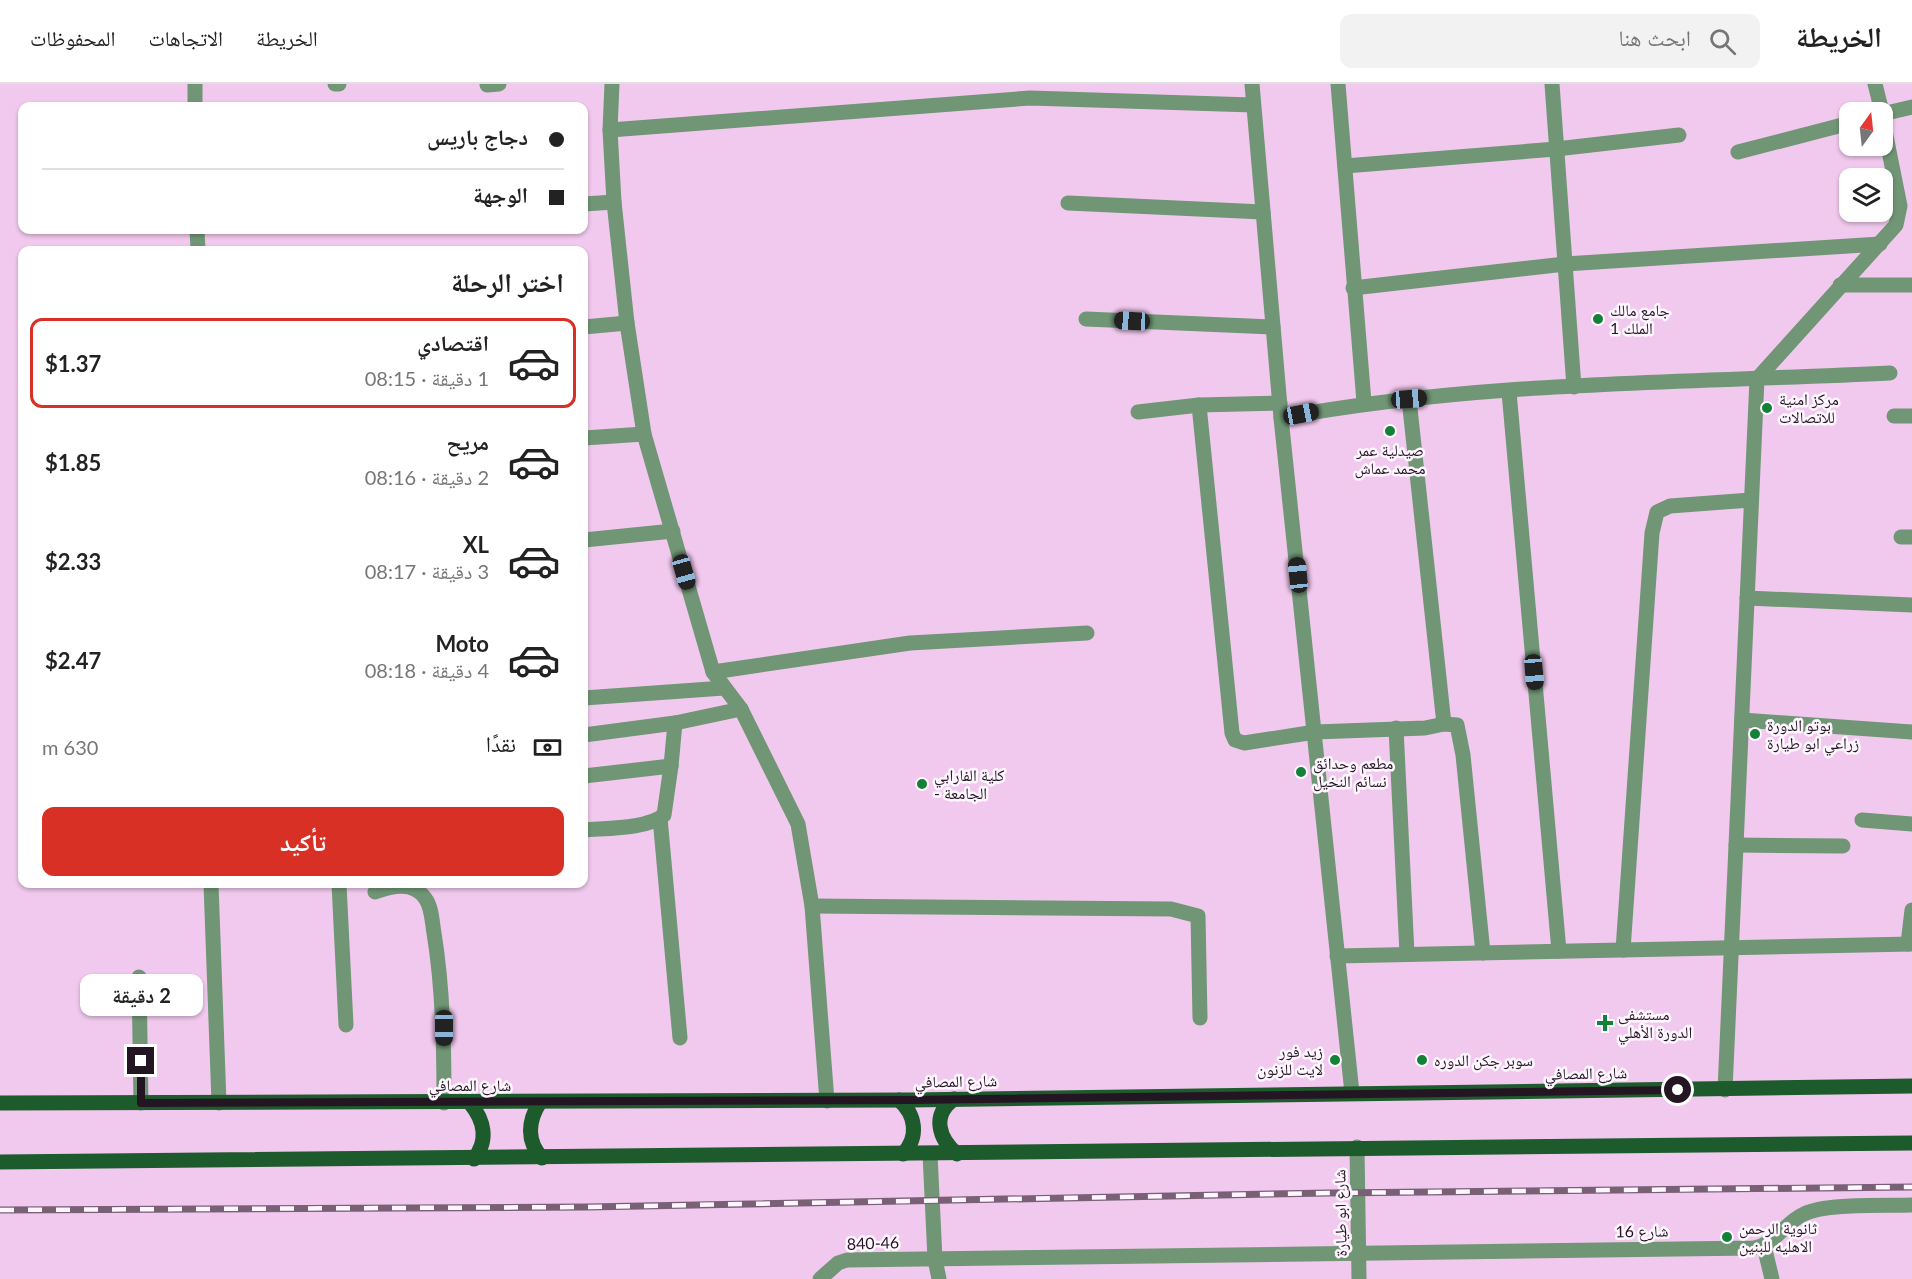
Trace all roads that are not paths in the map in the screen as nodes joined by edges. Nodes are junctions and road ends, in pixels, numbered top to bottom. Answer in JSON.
{"nodes":[{"id":1,"x":195,"y":84,"type":"edge"},
{"id":2,"x":499,"y":84,"type":"edge"},
{"id":3,"x":612,"y":84,"type":"edge"},
{"id":4,"x":1252,"y":84,"type":"edge"},
{"id":5,"x":1338,"y":84,"type":"edge"},
{"id":6,"x":1552,"y":84,"type":"edge"},
{"id":7,"x":1875,"y":84,"type":"edge"},
{"id":8,"x":487,"y":85,"type":"edge"},
{"id":9,"x":1030,"y":91,"type":"edge"},
{"id":10,"x":195,"y":102,"type":"edge"},
{"id":11,"x":1879,"y":102,"type":"edge"},
{"id":12,"x":1253,"y":105,"type":"junction"},
{"id":13,"x":1912,"y":107,"type":"edge"},
{"id":14,"x":1893,"y":111,"type":"edge"},
{"id":15,"x":1839,"y":126,"type":"edge"},
{"id":16,"x":610,"y":130,"type":"junction"},
{"id":17,"x":1679,"y":135,"type":"dead end"},
{"id":18,"x":1556,"y":149,"type":"junction"},
{"id":19,"x":1738,"y":152,"type":"dead end"},
{"id":20,"x":1893,"y":156,"type":"edge"},
{"id":21,"x":1345,"y":166,"type":"junction"},
{"id":22,"x":614,"y":202,"type":"junction"},
{"id":23,"x":1068,"y":203,"type":"dead end"},
{"id":24,"x":588,"y":204,"type":"edge"},
{"id":25,"x":1906,"y":205,"type":"edge"},
{"id":26,"x":1263,"y":212,"type":"junction"},
{"id":27,"x":1881,"y":244,"type":"junction"},
{"id":28,"x":1565,"y":264,"type":"junction"},
{"id":29,"x":1840,"y":285,"type":"junction"},
{"id":30,"x":1912,"y":285,"type":"edge"},
{"id":31,"x":1353,"y":288,"type":"junction"},
{"id":32,"x":1086,"y":320,"type":"dead end"},
{"id":33,"x":627,"y":323,"type":"junction"},
{"id":34,"x":588,"y":327,"type":"edge"},
{"id":35,"x":1273,"y":327,"type":"junction"},
{"id":36,"x":1890,"y":373,"type":"dead end"},
{"id":37,"x":1757,"y":379,"type":"junction"},
{"id":38,"x":1574,"y":387,"type":"junction"},
{"id":39,"x":1509,"y":392,"type":"junction"},
{"id":40,"x":1409,"y":399,"type":"junction"},
{"id":41,"x":1364,"y":402,"type":"junction"},
{"id":42,"x":1199,"y":405,"type":"junction"},
{"id":43,"x":1280,"y":410,"type":"junction"},
{"id":44,"x":1138,"y":412,"type":"dead end"},
{"id":45,"x":1894,"y":416,"type":"dead end"},
{"id":46,"x":1912,"y":416,"type":"edge"},
{"id":47,"x":644,"y":434,"type":"junction"},
{"id":48,"x":588,"y":438,"type":"edge"},
{"id":49,"x":1751,"y":500,"type":"junction"},
{"id":50,"x":673,"y":531,"type":"junction"},
{"id":51,"x":588,"y":540,"type":"edge"},
{"id":52,"x":1747,"y":598,"type":"junction"},
{"id":53,"x":1912,"y":605,"type":"edge"},
{"id":54,"x":1087,"y":633,"type":"dead end"},
{"id":55,"x":713,"y":672,"type":"junction"},
{"id":56,"x":724,"y":688,"type":"junction"},
{"id":57,"x":588,"y":698,"type":"edge"},
{"id":58,"x":741,"y":709,"type":"junction"},
{"id":59,"x":1742,"y":720,"type":"junction"},
{"id":60,"x":675,"y":723,"type":"junction"},
{"id":61,"x":1444,"y":724,"type":"junction"},
{"id":62,"x":1396,"y":728,"type":"junction"},
{"id":63,"x":1315,"y":732,"type":"junction"},
{"id":64,"x":1912,"y":732,"type":"edge"},
{"id":65,"x":588,"y":734,"type":"edge"},
{"id":66,"x":671,"y":766,"type":"junction"},
{"id":67,"x":588,"y":776,"type":"edge"},
{"id":68,"x":660,"y":818,"type":"junction"},
{"id":69,"x":1862,"y":820,"type":"dead end"},
{"id":70,"x":1912,"y":824,"type":"edge"},
{"id":71,"x":588,"y":830,"type":"edge"},
{"id":72,"x":1736,"y":845,"type":"junction"},
{"id":73,"x":1843,"y":846,"type":"dead end"},
{"id":74,"x":211,"y":888,"type":"edge"},
{"id":75,"x":339,"y":888,"type":"edge"},
{"id":76,"x":390,"y":888,"type":"edge"},
{"id":77,"x":411,"y":888,"type":"edge"},
{"id":78,"x":375,"y":892,"type":"dead end"},
{"id":79,"x":812,"y":906,"type":"junction"},
{"id":80,"x":1912,"y":910,"type":"edge"},
{"id":81,"x":1910,"y":944,"type":"edge"},
{"id":82,"x":1732,"y":948,"type":"junction"},
{"id":83,"x":1623,"y":950,"type":"junction"},
{"id":84,"x":1559,"y":951,"type":"junction"},
{"id":85,"x":1483,"y":953,"type":"junction"},
{"id":86,"x":1407,"y":954,"type":"junction"},
{"id":87,"x":1337,"y":956,"type":"junction"},
{"id":88,"x":139,"y":977,"type":"dead end"},
{"id":89,"x":1200,"y":1018,"type":"dead end"},
{"id":90,"x":346,"y":1026,"type":"dead end"},
{"id":91,"x":680,"y":1038,"type":"dead end"},
{"id":92,"x":1912,"y":1086,"type":"edge"},
{"id":93,"x":1725,"y":1090,"type":"junction"},
{"id":94,"x":1352,"y":1093,"type":"junction"},
{"id":95,"x":954,"y":1099,"type":"junction"},
{"id":96,"x":898,"y":1100,"type":"junction"},
{"id":97,"x":827,"y":1101,"type":"junction"},
{"id":98,"x":540,"y":1102,"type":"junction"},
{"id":99,"x":0,"y":1103,"type":"edge"},
{"id":100,"x":141,"y":1103,"type":"junction"},
{"id":101,"x":219,"y":1103,"type":"junction"},
{"id":102,"x":444,"y":1103,"type":"junction"},
{"id":103,"x":470,"y":1103,"type":"junction"},
{"id":104,"x":1912,"y":1143,"type":"edge"},
{"id":105,"x":1357,"y":1147,"type":"junction"},
{"id":106,"x":903,"y":1154,"type":"junction"},
{"id":107,"x":930,"y":1154,"type":"junction"},
{"id":108,"x":957,"y":1154,"type":"junction"},
{"id":109,"x":542,"y":1158,"type":"junction"},
{"id":110,"x":474,"y":1159,"type":"junction"},
{"id":111,"x":0,"y":1162,"type":"edge"},
{"id":112,"x":1912,"y":1205,"type":"edge"},
{"id":113,"x":1764,"y":1246,"type":"junction"},
{"id":114,"x":1358,"y":1252,"type":"junction"},
{"id":115,"x":934,"y":1259,"type":"junction"},
{"id":116,"x":820,"y":1279,"type":"edge"},
{"id":117,"x":939,"y":1279,"type":"edge"},
{"id":118,"x":1359,"y":1279,"type":"edge"},
{"id":119,"x":1772,"y":1279,"type":"edge"}],
"edges":[{"from":1,"to":10,"type":"street"},
{"from":2,"to":8,"type":"street"},
{"from":3,"to":16,"type":"street"},
{"from":4,"to":12,"type":"street"},
{"from":5,"to":21,"type":"street"},
{"from":6,"to":18,"type":"street"},
{"from":7,"to":11,"type":"street"},
{"from":9,"to":12,"type":"street"},
{"from":9,"to":16,"type":"street"},
{"from":12,"to":26,"type":"street"},
{"from":13,"to":14,"type":"street"},
{"from":15,"to":19,"type":"street"},
{"from":16,"to":22,"type":"street"},
{"from":17,"to":18,"type":"street"},
{"from":18,"to":21,"type":"street"},
{"from":18,"to":28,"type":"street"},
{"from":20,"to":25,"type":"street"},
{"from":21,"to":31,"type":"street"},
{"from":22,"to":24,"type":"street"},
{"from":22,"to":33,"type":"street"},
{"from":23,"to":26,"type":"street"},
{"from":25,"to":27,"type":"street"},
{"from":26,"to":35,"type":"street"},
{"from":27,"to":28,"type":"street"},
{"from":27,"to":29,"type":"street"},
{"from":28,"to":31,"type":"street"},
{"from":28,"to":38,"type":"street"},
{"from":29,"to":30,"type":"street"},
{"from":29,"to":37,"type":"street"},
{"from":31,"to":41,"type":"street"},
{"from":32,"to":35,"type":"street"},
{"from":33,"to":34,"type":"street"},
{"from":33,"to":47,"type":"street"},
{"from":35,"to":43,"type":"street"},
{"from":36,"to":37,"type":"street"},
{"from":37,"to":38,"type":"street"},
{"from":37,"to":49,"type":"street"},
{"from":38,"to":39,"type":"street"},
{"from":39,"to":40,"type":"street"},
{"from":39,"to":84,"type":"street"},
{"from":40,"to":41,"type":"street"},
{"from":40,"to":61,"type":"street"},
{"from":41,"to":43,"type":"street"},
{"from":42,"to":43,"type":"street"},
{"from":42,"to":44,"type":"street"},
{"from":42,"to":63,"type":"street"},
{"from":43,"to":63,"type":"street"},
{"from":45,"to":46,"type":"street"},
{"from":47,"to":48,"type":"street"},
{"from":47,"to":50,"type":"street"},
{"from":49,"to":52,"type":"street"},
{"from":49,"to":83,"type":"street"},
{"from":50,"to":51,"type":"street"},
{"from":50,"to":55,"type":"street"},
{"from":52,"to":53,"type":"street"},
{"from":52,"to":59,"type":"street"},
{"from":54,"to":55,"type":"street"},
{"from":55,"to":56,"type":"street"},
{"from":56,"to":57,"type":"street"},
{"from":56,"to":58,"type":"street"},
{"from":58,"to":60,"type":"street"},
{"from":58,"to":79,"type":"street"},
{"from":59,"to":64,"type":"street"},
{"from":59,"to":72,"type":"street"},
{"from":60,"to":65,"type":"street"},
{"from":60,"to":66,"type":"street"},
{"from":61,"to":62,"type":"street"},
{"from":61,"to":85,"type":"street"},
{"from":62,"to":63,"type":"street"},
{"from":62,"to":86,"type":"street"},
{"from":63,"to":87,"type":"street"},
{"from":66,"to":67,"type":"street"},
{"from":66,"to":68,"type":"street"},
{"from":68,"to":71,"type":"street"},
{"from":68,"to":91,"type":"street"},
{"from":69,"to":70,"type":"street"},
{"from":72,"to":73,"type":"street"},
{"from":72,"to":82,"type":"street"},
{"from":74,"to":101,"type":"street"},
{"from":75,"to":90,"type":"street"},
{"from":76,"to":78,"type":"street"},
{"from":77,"to":102,"type":"street"},
{"from":79,"to":89,"type":"street"},
{"from":79,"to":97,"type":"street"},
{"from":80,"to":81,"type":"street"},
{"from":81,"to":82,"type":"street"},
{"from":82,"to":83,"type":"street"},
{"from":82,"to":93,"type":"street"},
{"from":83,"to":84,"type":"street"},
{"from":84,"to":85,"type":"street"},
{"from":85,"to":86,"type":"street"},
{"from":86,"to":87,"type":"street"},
{"from":87,"to":94,"type":"street"},
{"from":88,"to":100,"type":"street"},
{"from":92,"to":93,"type":"main road","name":"شارع المصافي"},
{"from":93,"to":94,"type":"main road","name":"شارع المصافي"},
{"from":94,"to":95,"type":"main road","name":"شارع المصافي"},
{"from":95,"to":96,"type":"main road","name":"شارع المصافي"},
{"from":95,"to":108,"type":"main road"},
{"from":96,"to":97,"type":"main road","name":"شارع المصافي"},
{"from":96,"to":106,"type":"main road"},
{"from":97,"to":98,"type":"main road","name":"شارع المصافي"},
{"from":98,"to":103,"type":"main road","name":"شارع المصافي"},
{"from":98,"to":109,"type":"main road"},
{"from":99,"to":100,"type":"main road","name":"شارع المصافي"},
{"from":100,"to":101,"type":"main road","name":"شارع المصافي"},
{"from":101,"to":102,"type":"main road","name":"شارع المصافي"},
{"from":102,"to":103,"type":"main road","name":"شارع المصافي"},
{"from":103,"to":110,"type":"main road"},
{"from":104,"to":105,"type":"main road"},
{"from":105,"to":108,"type":"main road"},
{"from":105,"to":114,"type":"street","name":"شارع ابو طيارة"},
{"from":106,"to":107,"type":"main road"},
{"from":106,"to":109,"type":"main road"},
{"from":107,"to":108,"type":"main road"},
{"from":107,"to":115,"type":"street"},
{"from":109,"to":110,"type":"main road"},
{"from":110,"to":111,"type":"main road"},
{"from":112,"to":113,"type":"street"},
{"from":113,"to":114,"type":"street","name":"شارع 16"},
{"from":113,"to":119,"type":"street"},
{"from":114,"to":115,"type":"street","name":"شارع 16"},
{"from":114,"to":118,"type":"street","name":"شارع ابو طيارة"},
{"from":115,"to":116,"type":"street","name":"840-46"},
{"from":115,"to":117,"type":"street"}]}
